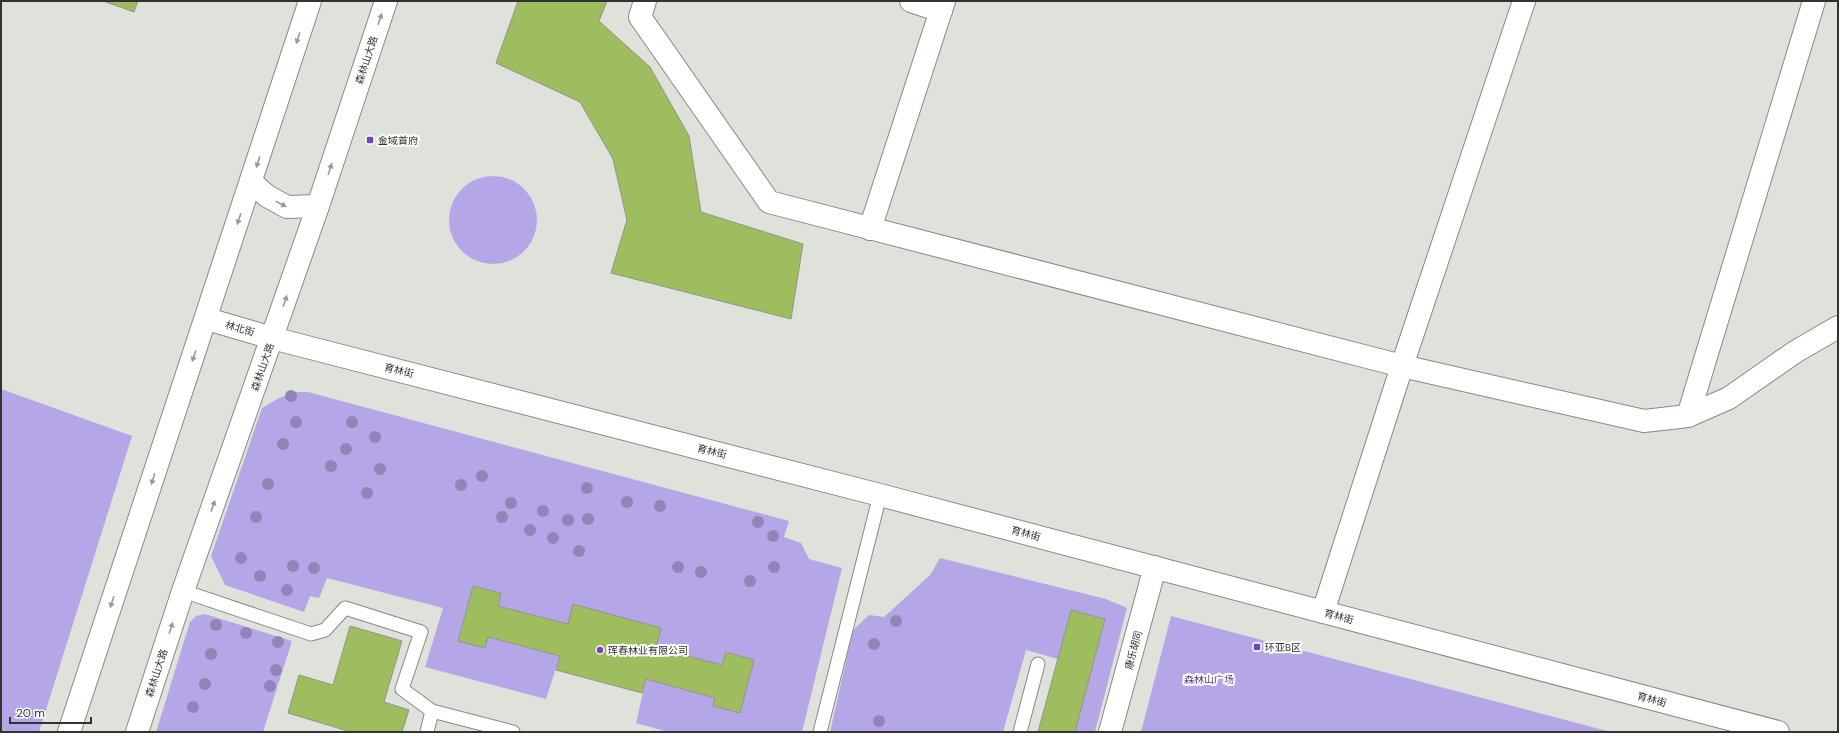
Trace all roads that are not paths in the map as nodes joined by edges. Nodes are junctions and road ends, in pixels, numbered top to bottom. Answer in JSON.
{"nodes":[{"id":1,"x":310,"y":1,"type":"edge"},
{"id":2,"x":386,"y":1,"type":"edge"},
{"id":3,"x":645,"y":1,"type":"edge"},
{"id":4,"x":911,"y":1,"type":"edge"},
{"id":5,"x":1524,"y":1,"type":"edge"},
{"id":6,"x":1814,"y":1,"type":"edge"},
{"id":7,"x":943,"y":6,"type":"edge"},
{"id":8,"x":251,"y":182,"type":"junction"},
{"id":9,"x":318,"y":206,"type":"junction"},
{"id":10,"x":870,"y":229,"type":"junction"},
{"id":11,"x":207,"y":319,"type":"junction"},
{"id":12,"x":1838,"y":327,"type":"edge"},
{"id":13,"x":272,"y":338,"type":"junction"},
{"id":14,"x":1402,"y":366,"type":"junction"},
{"id":15,"x":1688,"y":416,"type":"junction"},
{"id":16,"x":880,"y":495,"type":"junction"},
{"id":17,"x":1155,"y":567,"type":"junction"},
{"id":18,"x":183,"y":591,"type":"junction"},
{"id":19,"x":1324,"y":612,"type":"junction"},
{"id":20,"x":1038,"y":664,"type":"dead end"},
{"id":21,"x":432,"y":711,"type":"junction"},
{"id":22,"x":69,"y":732,"type":"edge"},
{"id":23,"x":137,"y":732,"type":"edge"},
{"id":24,"x":427,"y":732,"type":"edge"},
{"id":25,"x":513,"y":732,"type":"edge"},
{"id":26,"x":820,"y":732,"type":"edge"},
{"id":27,"x":1020,"y":732,"type":"edge"},
{"id":28,"x":1110,"y":732,"type":"edge"},
{"id":29,"x":1778,"y":732,"type":"edge"}],
"edges":[{"from":1,"to":8,"type":"street","one_way":true},
{"from":9,"to":2,"type":"street","name":"森林山大路","one_way":true},
{"from":3,"to":10,"type":"street"},
{"from":4,"to":7,"type":"street"},
{"from":5,"to":14,"type":"street"},
{"from":6,"to":15,"type":"street"},
{"from":7,"to":10,"type":"street"},
{"from":8,"to":9,"type":"street","one_way":true},
{"from":8,"to":11,"type":"street","one_way":true},
{"from":13,"to":9,"type":"street","name":"森林山大路","one_way":true},
{"from":10,"to":14,"type":"street"},
{"from":11,"to":13,"type":"street","name":"林北街"},
{"from":11,"to":22,"type":"street","one_way":true},
{"from":12,"to":15,"type":"street"},
{"from":13,"to":16,"type":"street","name":"育林街"},
{"from":18,"to":13,"type":"street","name":"森林山大路","one_way":true},
{"from":14,"to":15,"type":"street"},
{"from":14,"to":19,"type":"street"},
{"from":16,"to":17,"type":"street","name":"育林街"},
{"from":16,"to":26,"type":"lane"},
{"from":17,"to":19,"type":"street","name":"育林街"},
{"from":17,"to":28,"type":"street","name":"康乐胡同"},
{"from":18,"to":21,"type":"lane"},
{"from":23,"to":18,"type":"street","name":"森林山大路","one_way":true},
{"from":19,"to":29,"type":"street","name":"育林街"},
{"from":20,"to":27,"type":"lane"},
{"from":21,"to":24,"type":"lane"},
{"from":21,"to":25,"type":"lane"}]}
